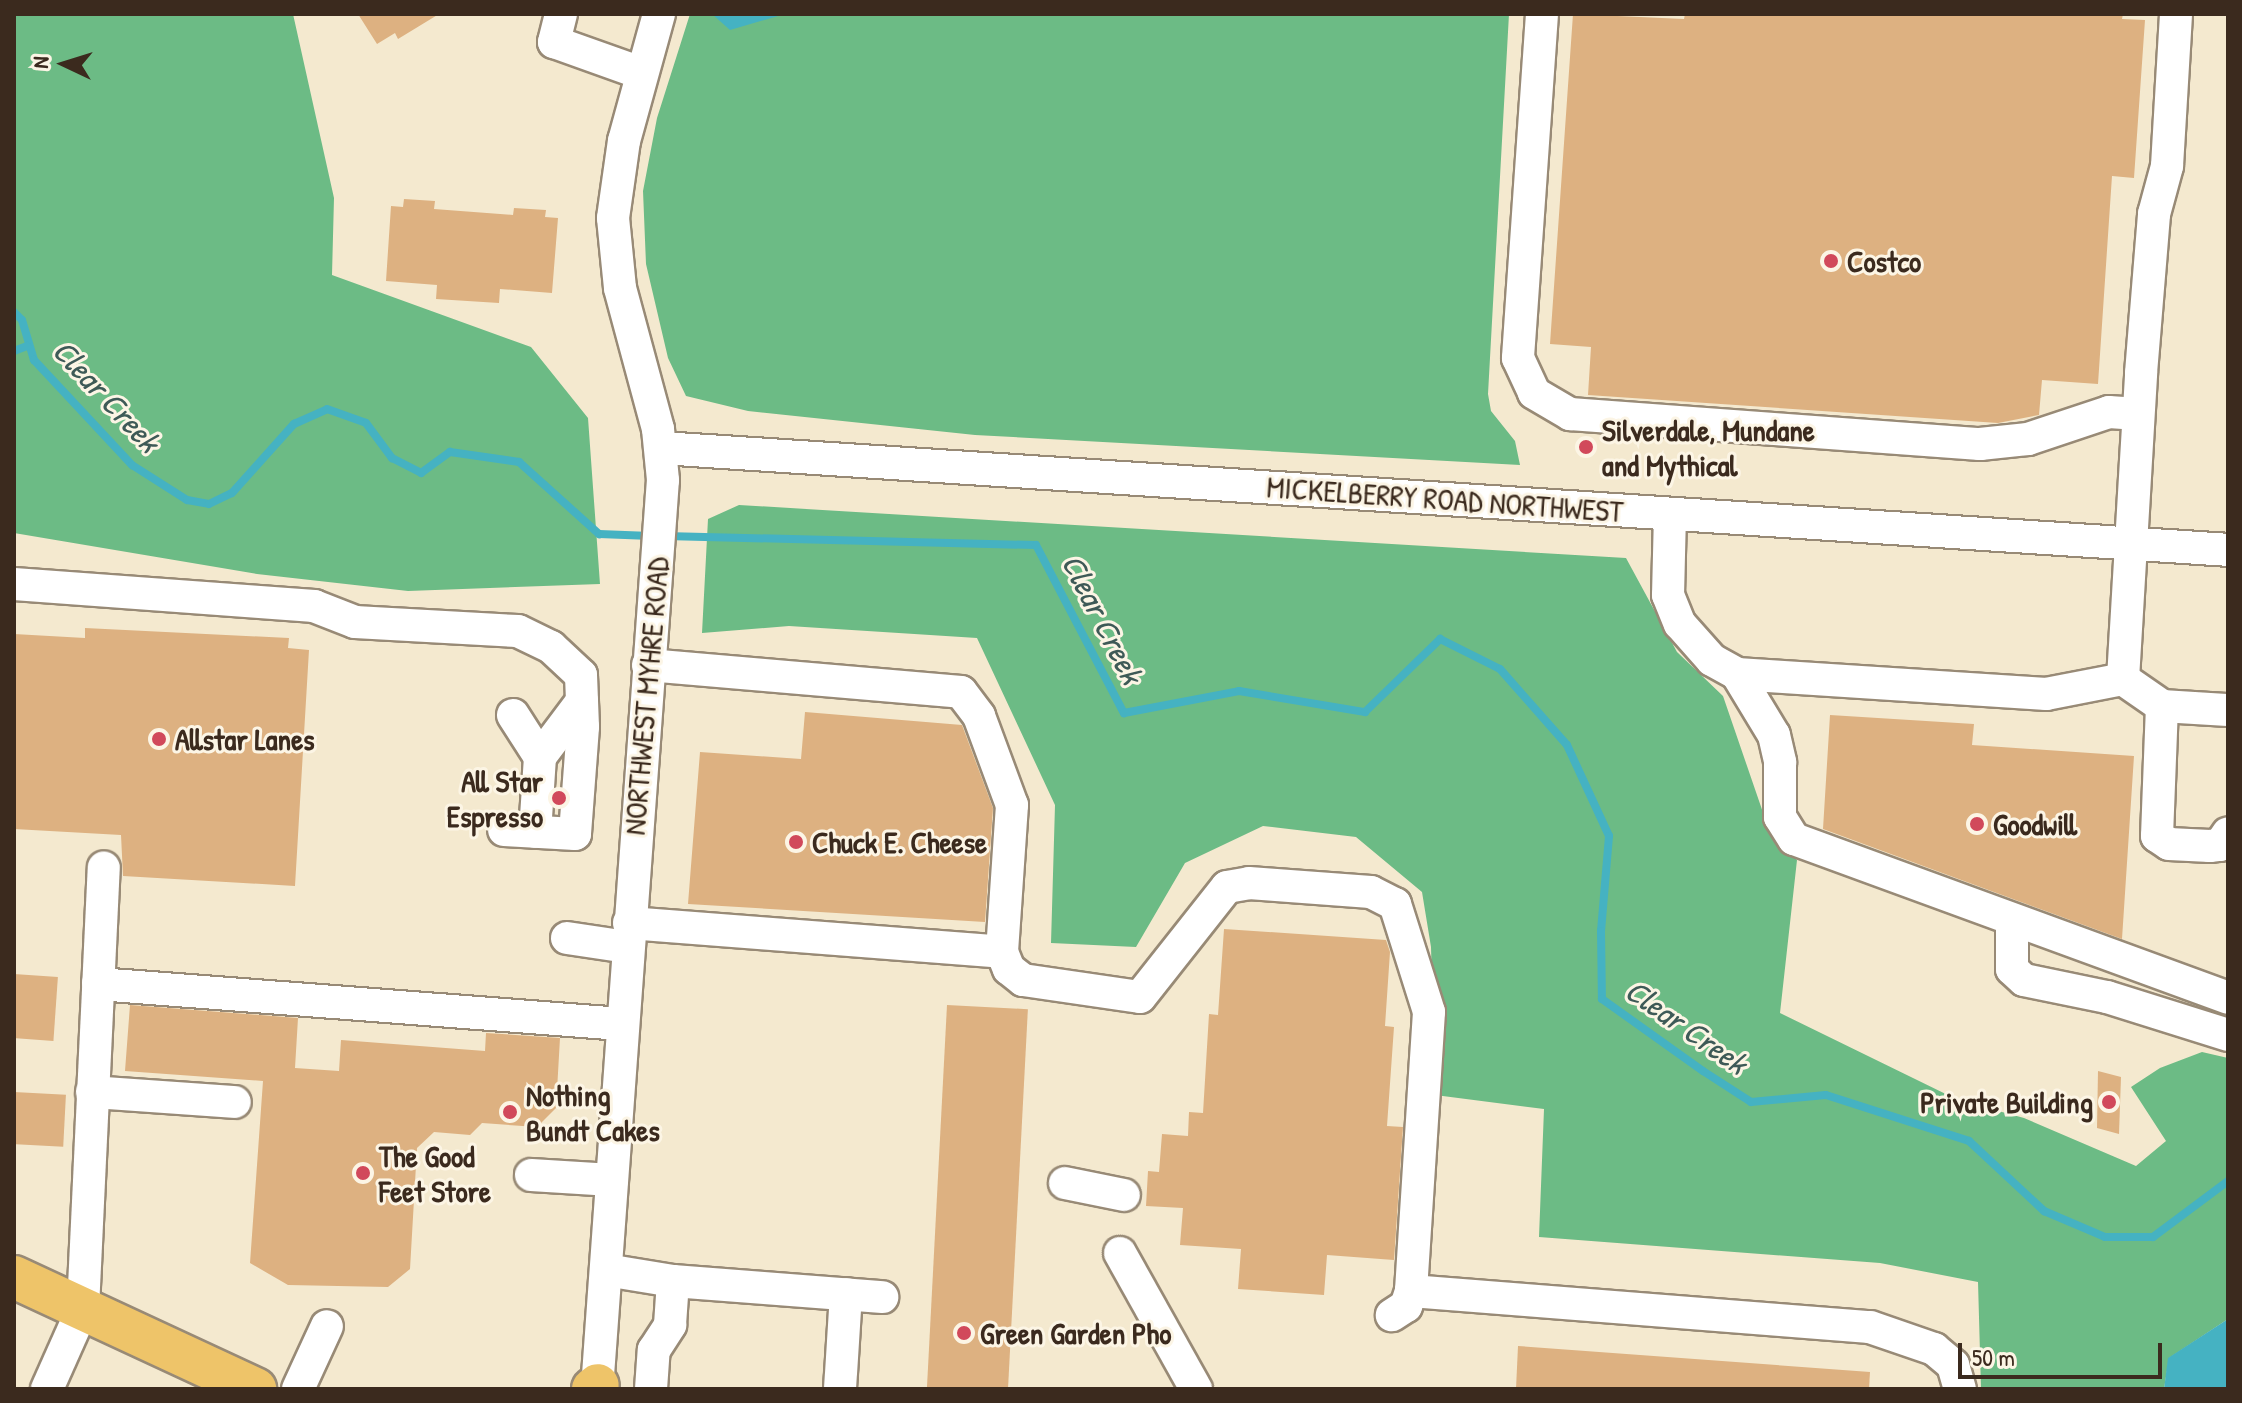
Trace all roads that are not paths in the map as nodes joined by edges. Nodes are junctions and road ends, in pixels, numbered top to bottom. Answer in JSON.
{"nodes":[{"id":1,"x":561,"y":14,"type":"edge"},
{"id":2,"x":659,"y":14,"type":"edge"},
{"id":3,"x":1542,"y":14,"type":"edge"},
{"id":4,"x":2176,"y":14,"type":"edge"},
{"id":5,"x":641,"y":73,"type":"junction"},
{"id":6,"x":2138,"y":414,"type":"junction"},
{"id":7,"x":661,"y":448,"type":"junction"},
{"id":8,"x":1670,"y":514,"type":"junction"},
{"id":9,"x":2131,"y":544,"type":"junction"},
{"id":10,"x":2228,"y":550,"type":"edge"},
{"id":11,"x":14,"y":584,"type":"edge"},
{"id":12,"x":648,"y":665,"type":"junction"},
{"id":13,"x":1737,"y":674,"type":"junction"},
{"id":14,"x":2123,"y":679,"type":"junction"},
{"id":15,"x":582,"y":701,"type":"junction"},
{"id":16,"x":2162,"y":706,"type":"junction"},
{"id":17,"x":2228,"y":710,"type":"edge"},
{"id":18,"x":513,"y":715,"type":"dead end"},
{"id":19,"x":540,"y":757,"type":"junction"},
{"id":20,"x":2228,"y":833,"type":"edge"},
{"id":21,"x":104,"y":868,"type":"dead end"},
{"id":22,"x":2012,"y":921,"type":"junction"},
{"id":23,"x":628,"y":935,"type":"junction"},
{"id":24,"x":567,"y":938,"type":"dead end"},
{"id":25,"x":1002,"y":952,"type":"junction"},
{"id":26,"x":98,"y":984,"type":"junction"},
{"id":27,"x":2228,"y":998,"type":"edge"},
{"id":28,"x":622,"y":1024,"type":"junction"},
{"id":29,"x":2228,"y":1035,"type":"edge"},
{"id":30,"x":92,"y":1092,"type":"junction"},
{"id":31,"x":235,"y":1102,"type":"dead end"},
{"id":32,"x":531,"y":1175,"type":"dead end"},
{"id":33,"x":612,"y":1180,"type":"junction"},
{"id":34,"x":1065,"y":1183,"type":"dead end"},
{"id":35,"x":1124,"y":1195,"type":"dead end"},
{"id":36,"x":1120,"y":1253,"type":"dead end"},
{"id":37,"x":606,"y":1270,"type":"junction"},
{"id":38,"x":17,"y":1280,"type":"edge"},
{"id":39,"x":673,"y":1281,"type":"junction"},
{"id":40,"x":846,"y":1294,"type":"junction"},
{"id":41,"x":882,"y":1297,"type":"dead end"},
{"id":42,"x":83,"y":1308,"type":"junction"},
{"id":43,"x":327,"y":1326,"type":"dead end"},
{"id":44,"x":596,"y":1388,"type":"edge"},
{"id":45,"x":47,"y":1389,"type":"edge"},
{"id":46,"x":255,"y":1389,"type":"edge"},
{"id":47,"x":298,"y":1389,"type":"edge"},
{"id":48,"x":651,"y":1389,"type":"edge"},
{"id":49,"x":840,"y":1389,"type":"edge"},
{"id":50,"x":1196,"y":1389,"type":"edge"},
{"id":51,"x":1960,"y":1389,"type":"edge"}],
"edges":[{"from":1,"to":5,"type":"street"},
{"from":2,"to":5,"type":"street","name":"NORTHWEST MYHRE ROAD"},
{"from":3,"to":6,"type":"street"},
{"from":4,"to":6,"type":"street"},
{"from":5,"to":7,"type":"street","name":"NORTHWEST MYHRE ROAD"},
{"from":6,"to":9,"type":"street"},
{"from":7,"to":8,"type":"street","name":"MICKELBERRY ROAD NORTHWEST"},
{"from":7,"to":12,"type":"street","name":"NORTHWEST MYHRE ROAD"},
{"from":8,"to":9,"type":"street","name":"MICKELBERRY ROAD NORTHWEST"},
{"from":8,"to":13,"type":"street"},
{"from":9,"to":10,"type":"street","name":"MICKELBERRY ROAD NORTHWEST"},
{"from":9,"to":14,"type":"street"},
{"from":11,"to":15,"type":"street"},
{"from":12,"to":23,"type":"street","name":"NORTHWEST MYHRE ROAD"},
{"from":12,"to":25,"type":"street"},
{"from":13,"to":14,"type":"street"},
{"from":13,"to":22,"type":"street"},
{"from":14,"to":16,"type":"street"},
{"from":15,"to":19,"type":"street"},
{"from":15,"to":19,"type":"street"},
{"from":16,"to":17,"type":"street"},
{"from":16,"to":20,"type":"street"},
{"from":18,"to":19,"type":"street"},
{"from":21,"to":26,"type":"street"},
{"from":22,"to":27,"type":"street"},
{"from":22,"to":29,"type":"street"},
{"from":23,"to":24,"type":"street"},
{"from":23,"to":25,"type":"street"},
{"from":23,"to":28,"type":"street","name":"NORTHWEST MYHRE ROAD"},
{"from":25,"to":51,"type":"street"},
{"from":26,"to":28,"type":"street"},
{"from":26,"to":30,"type":"street"},
{"from":28,"to":33,"type":"street","name":"NORTHWEST MYHRE ROAD"},
{"from":30,"to":31,"type":"street"},
{"from":30,"to":42,"type":"street"},
{"from":32,"to":33,"type":"street"},
{"from":33,"to":37,"type":"street","name":"NORTHWEST MYHRE ROAD"},
{"from":34,"to":35,"type":"street"},
{"from":36,"to":50,"type":"street"},
{"from":37,"to":39,"type":"street"},
{"from":37,"to":44,"type":"street","name":"NORTHWEST MYHRE ROAD"},
{"from":38,"to":42,"type":"main road"},
{"from":39,"to":40,"type":"street"},
{"from":39,"to":48,"type":"street"},
{"from":40,"to":41,"type":"street"},
{"from":40,"to":49,"type":"street"},
{"from":42,"to":45,"type":"street"},
{"from":42,"to":46,"type":"main road"},
{"from":43,"to":47,"type":"street"}]}
